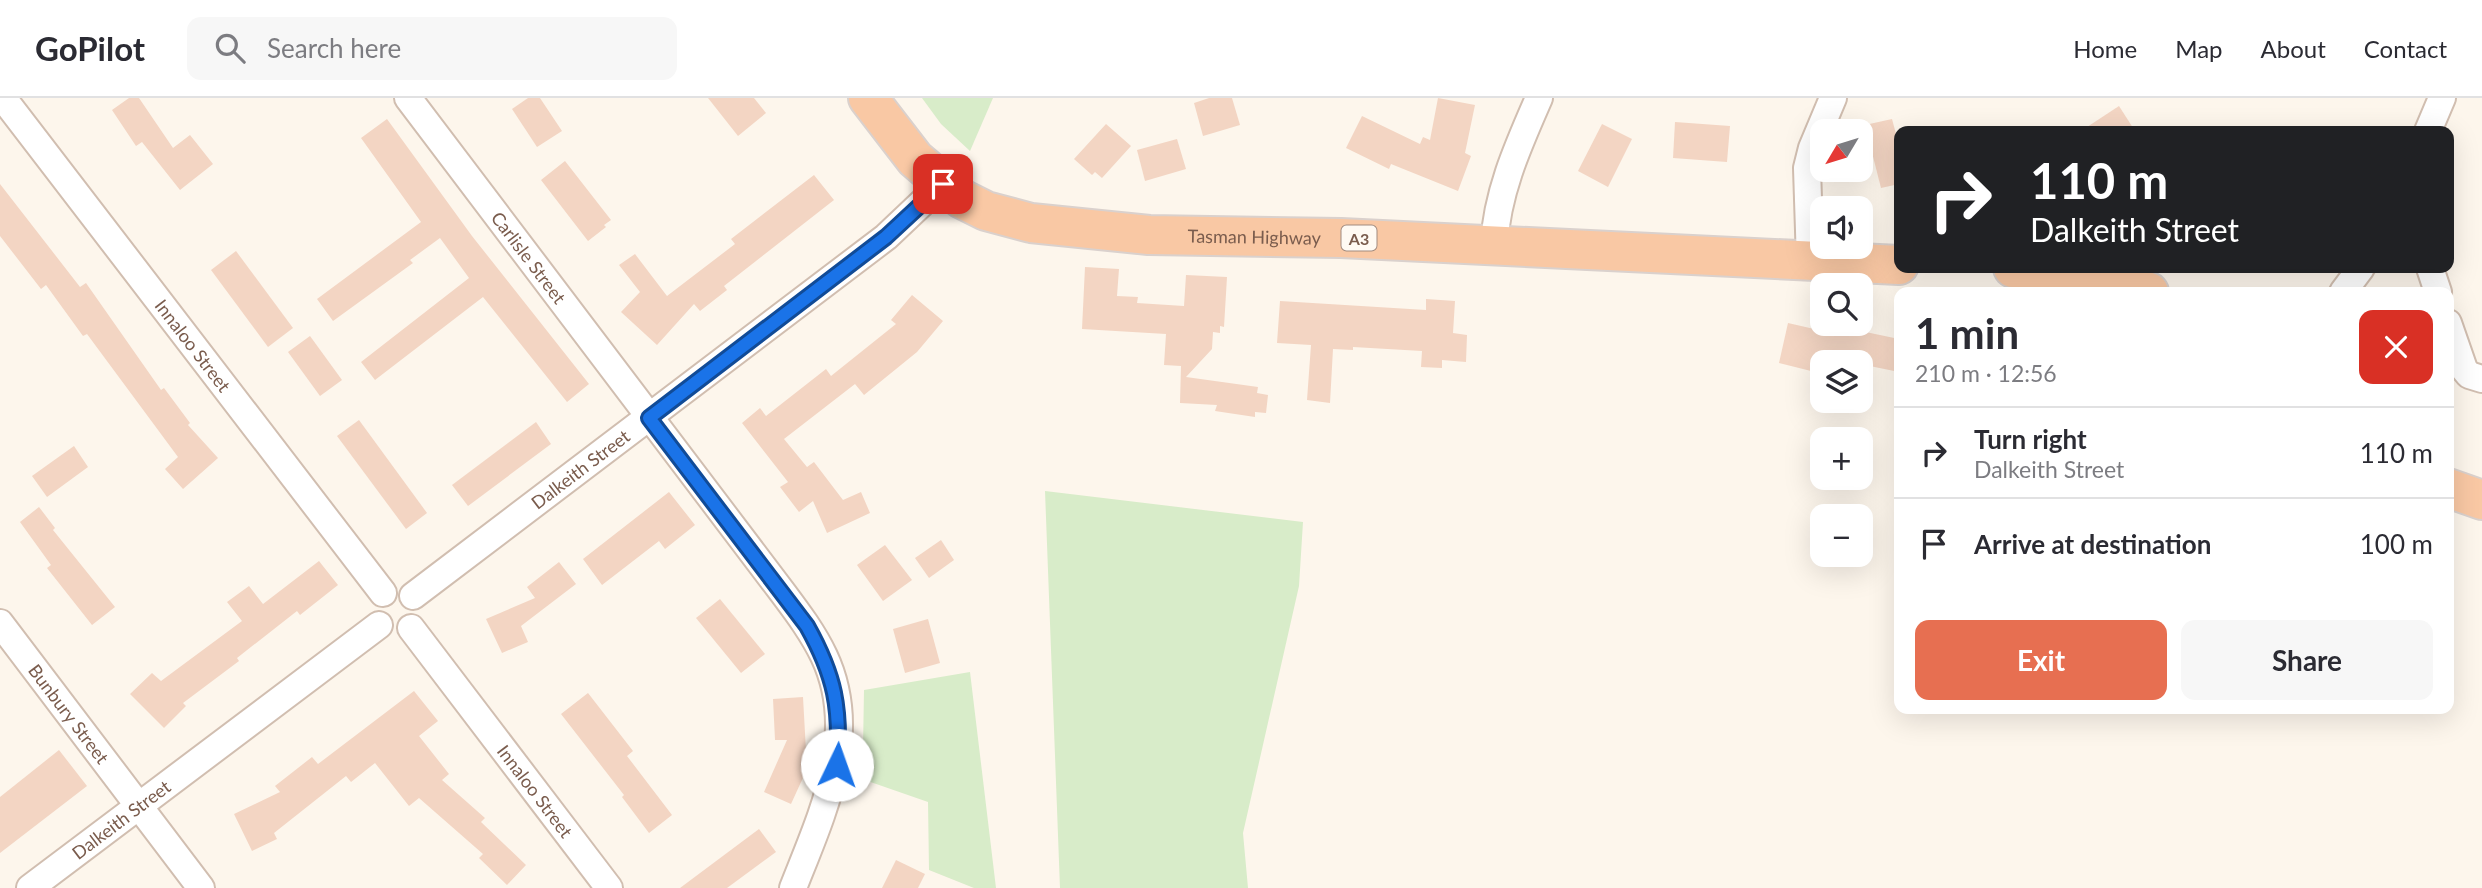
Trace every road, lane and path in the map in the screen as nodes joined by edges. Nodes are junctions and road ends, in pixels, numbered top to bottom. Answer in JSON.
{"nodes":[{"id":1,"x":3,"y":98,"type":"edge"},
{"id":2,"x":408,"y":98,"type":"edge"},
{"id":3,"x":868,"y":98,"type":"edge"},
{"id":4,"x":1539,"y":98,"type":"edge"},
{"id":5,"x":1833,"y":98,"type":"edge"},
{"id":6,"x":2442,"y":98,"type":"edge"},
{"id":7,"x":2430,"y":126,"type":"edge"},
{"id":8,"x":943,"y":184,"type":"junction"},
{"id":9,"x":1494,"y":244,"type":"junction"},
{"id":10,"x":1810,"y":262,"type":"junction"},
{"id":11,"x":1894,"y":265,"type":"edge"},
{"id":12,"x":2083,"y":273,"type":"edge"},
{"id":13,"x":2133,"y":287,"type":"edge"},
{"id":14,"x":2454,"y":340,"type":"edge"},
{"id":15,"x":2482,"y":379,"type":"edge"},
{"id":16,"x":649,"y":418,"type":"junction"},
{"id":17,"x":2454,"y":490,"type":"edge"},
{"id":18,"x":2482,"y":500,"type":"edge"},
{"id":19,"x":383,"y":593,"type":"junction"},
{"id":20,"x":413,"y":596,"type":"junction"},
{"id":21,"x":0,"y":623,"type":"edge"},
{"id":22,"x":379,"y":625,"type":"junction"},
{"id":23,"x":411,"y":628,"type":"junction"},
{"id":24,"x":138,"y":805,"type":"junction"},
{"id":25,"x":30,"y":888,"type":"edge"},
{"id":26,"x":201,"y":888,"type":"edge"},
{"id":27,"x":608,"y":888,"type":"edge"},
{"id":28,"x":793,"y":888,"type":"edge"}],
"edges":[{"from":1,"to":19,"type":"street","name":"Innaloo Street"},
{"from":2,"to":16,"type":"street","name":"Carlisle Street"},
{"from":3,"to":8,"type":"highway","name":"Tasman Highway","number":"A3"},
{"from":4,"to":9,"type":"street"},
{"from":5,"to":10,"type":"street"},
{"from":6,"to":7,"type":"street"},
{"from":8,"to":9,"type":"highway","name":"Tasman Highway","number":"A3"},
{"from":8,"to":16,"type":"street","name":"Dalkeith Street"},
{"from":9,"to":10,"type":"highway","name":"Tasman Highway","number":"A3"},
{"from":10,"to":11,"type":"highway","name":"Tasman Highway","number":"A3"},
{"from":12,"to":13,"type":"highway"},
{"from":14,"to":15,"type":"street"},
{"from":16,"to":20,"type":"street","name":"Dalkeith Street"},
{"from":16,"to":28,"type":"street","name":"Carlisle Street"},
{"from":17,"to":18,"type":"highway"},
{"from":19,"to":20,"type":"street"},
{"from":19,"to":22,"type":"street"},
{"from":20,"to":23,"type":"street"},
{"from":21,"to":24,"type":"street","name":"Bunbury Street"},
{"from":22,"to":23,"type":"street"},
{"from":22,"to":24,"type":"street","name":"Dalkeith Street"},
{"from":23,"to":27,"type":"street","name":"Innaloo Street"},
{"from":24,"to":25,"type":"street","name":"Dalkeith Street"},
{"from":24,"to":26,"type":"street","name":"Bunbury Street"}]}
